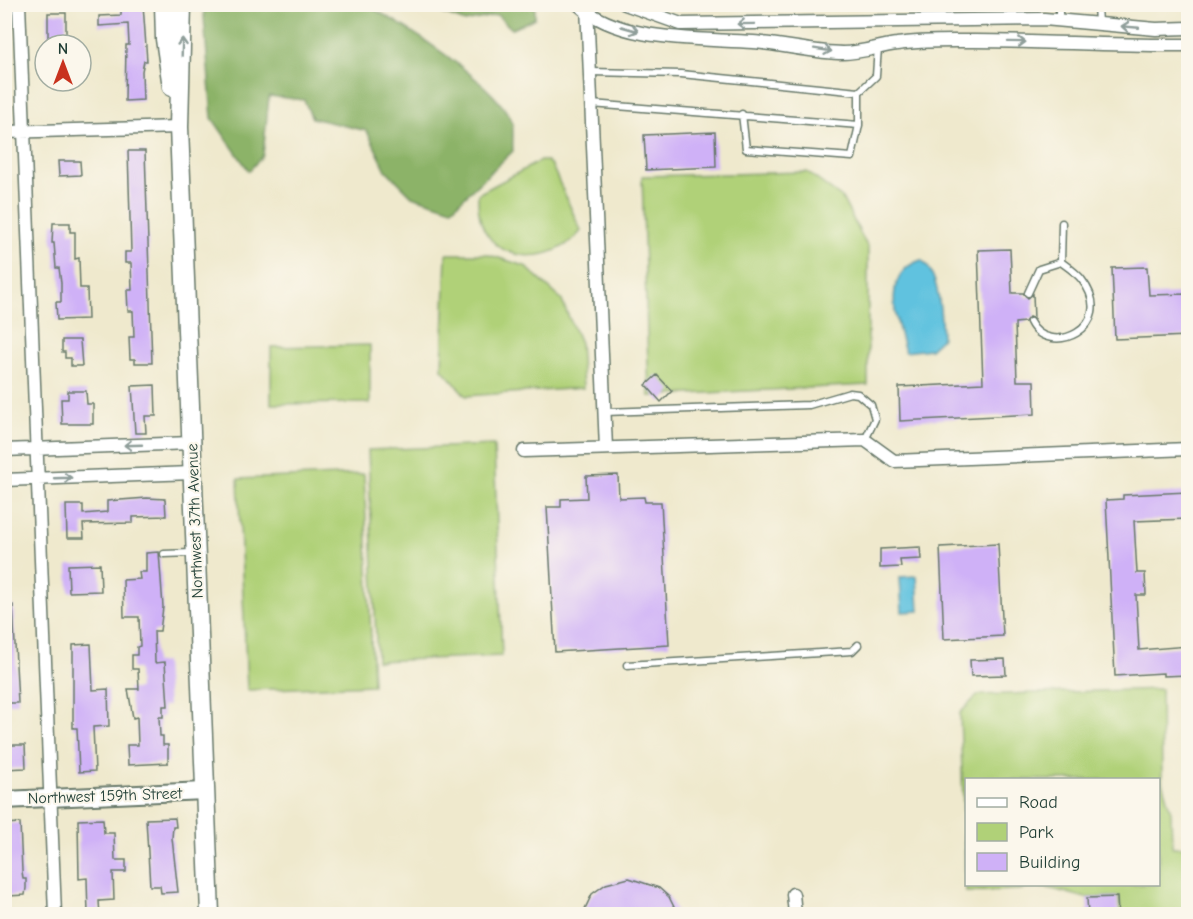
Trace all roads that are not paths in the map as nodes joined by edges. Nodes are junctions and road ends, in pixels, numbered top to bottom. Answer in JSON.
{"nodes":[{"id":1,"x":19,"y":4,"type":"edge"},
{"id":2,"x":164,"y":4,"type":"edge"},
{"id":3,"x":182,"y":4,"type":"edge"},
{"id":4,"x":626,"y":4,"type":"edge"},
{"id":5,"x":1059,"y":4,"type":"edge"},
{"id":6,"x":1097,"y":4,"type":"edge"},
{"id":7,"x":584,"y":7,"type":"edge"},
{"id":8,"x":1059,"y":21,"type":"junction"},
{"id":9,"x":1098,"y":24,"type":"junction"},
{"id":10,"x":1188,"y":28,"type":"edge"},
{"id":11,"x":1188,"y":45,"type":"edge"},
{"id":12,"x":878,"y":47,"type":"junction"},
{"id":13,"x":589,"y":72,"type":"junction"},
{"id":14,"x":859,"y":92,"type":"junction"},
{"id":15,"x":591,"y":104,"type":"junction"},
{"id":16,"x":742,"y":114,"type":"junction"},
{"id":17,"x":859,"y":124,"type":"junction"},
{"id":18,"x":179,"y":127,"type":"junction"},
{"id":19,"x":24,"y":131,"type":"junction"},
{"id":20,"x":4,"y":132,"type":"edge"},
{"id":21,"x":1062,"y":224,"type":"dead end"},
{"id":22,"x":1061,"y":262,"type":"junction"},
{"id":23,"x":1028,"y":292,"type":"dead end"},
{"id":24,"x":1030,"y":322,"type":"dead end"},
{"id":25,"x":604,"y":412,"type":"junction"},
{"id":26,"x":865,"y":440,"type":"junction"},
{"id":27,"x":191,"y":443,"type":"junction"},
{"id":28,"x":606,"y":448,"type":"junction"},
{"id":29,"x":35,"y":449,"type":"junction"},
{"id":30,"x":1188,"y":449,"type":"edge"},
{"id":31,"x":4,"y":450,"type":"edge"},
{"id":32,"x":524,"y":451,"type":"dead end"},
{"id":33,"x":192,"y":473,"type":"junction"},
{"id":34,"x":36,"y":479,"type":"junction"},
{"id":35,"x":4,"y":480,"type":"edge"},
{"id":36,"x":196,"y":553,"type":"junction"},
{"id":37,"x":164,"y":554,"type":"dead end"},
{"id":38,"x":858,"y":645,"type":"dead end"},
{"id":39,"x":627,"y":665,"type":"dead end"},
{"id":40,"x":205,"y":791,"type":"junction"},
{"id":41,"x":50,"y":798,"type":"junction"},
{"id":42,"x":4,"y":800,"type":"edge"},
{"id":43,"x":793,"y":894,"type":"dead end"},
{"id":44,"x":55,"y":915,"type":"edge"},
{"id":45,"x":210,"y":915,"type":"edge"},
{"id":46,"x":795,"y":915,"type":"edge"}],
"edges":[{"from":1,"to":19,"type":"street"},
{"from":2,"to":18,"type":"main road","name":"Northwest 37th Avenue"},
{"from":18,"to":3,"type":"main road","name":"Northwest 37th Avenue","one_way":true},
{"from":8,"to":4,"type":"street","one_way":true},
{"from":5,"to":8,"type":"lane"},
{"from":6,"to":9,"type":"lane"},
{"from":7,"to":12,"type":"street","one_way":true},
{"from":7,"to":13,"type":"street"},
{"from":8,"to":9,"type":"street"},
{"from":10,"to":9,"type":"street","one_way":true},
{"from":12,"to":11,"type":"street","one_way":true},
{"from":12,"to":14,"type":"lane"},
{"from":13,"to":14,"type":"lane"},
{"from":13,"to":15,"type":"street"},
{"from":14,"to":17,"type":"lane"},
{"from":15,"to":16,"type":"lane"},
{"from":15,"to":25,"type":"street"},
{"from":16,"to":17,"type":"lane"},
{"from":16,"to":17,"type":"lane"},
{"from":18,"to":19,"type":"street"},
{"from":18,"to":27,"type":"main road","name":"Northwest 37th Avenue"},
{"from":19,"to":20,"type":"street"},
{"from":19,"to":29,"type":"street"},
{"from":21,"to":22,"type":"lane"},
{"from":22,"to":23,"type":"lane"},
{"from":22,"to":24,"type":"lane"},
{"from":25,"to":26,"type":"lane"},
{"from":25,"to":28,"type":"street"},
{"from":26,"to":28,"type":"street"},
{"from":26,"to":30,"type":"street"},
{"from":27,"to":29,"type":"street","one_way":true},
{"from":27,"to":33,"type":"main road","name":"Northwest 37th Avenue"},
{"from":28,"to":32,"type":"street"},
{"from":29,"to":31,"type":"street"},
{"from":29,"to":34,"type":"street"},
{"from":34,"to":33,"type":"street","one_way":true},
{"from":33,"to":36,"type":"main road","name":"Northwest 37th Avenue"},
{"from":34,"to":35,"type":"street"},
{"from":34,"to":41,"type":"street"},
{"from":36,"to":37,"type":"lane"},
{"from":36,"to":40,"type":"main road","name":"Northwest 37th Avenue"},
{"from":38,"to":39,"type":"lane"},
{"from":40,"to":41,"type":"street","name":"Northwest 159th Street"},
{"from":40,"to":45,"type":"main road","name":"Northwest 37th Avenue"},
{"from":41,"to":42,"type":"street","name":"Northwest 159th Street"},
{"from":41,"to":44,"type":"street"},
{"from":43,"to":46,"type":"street"}]}
